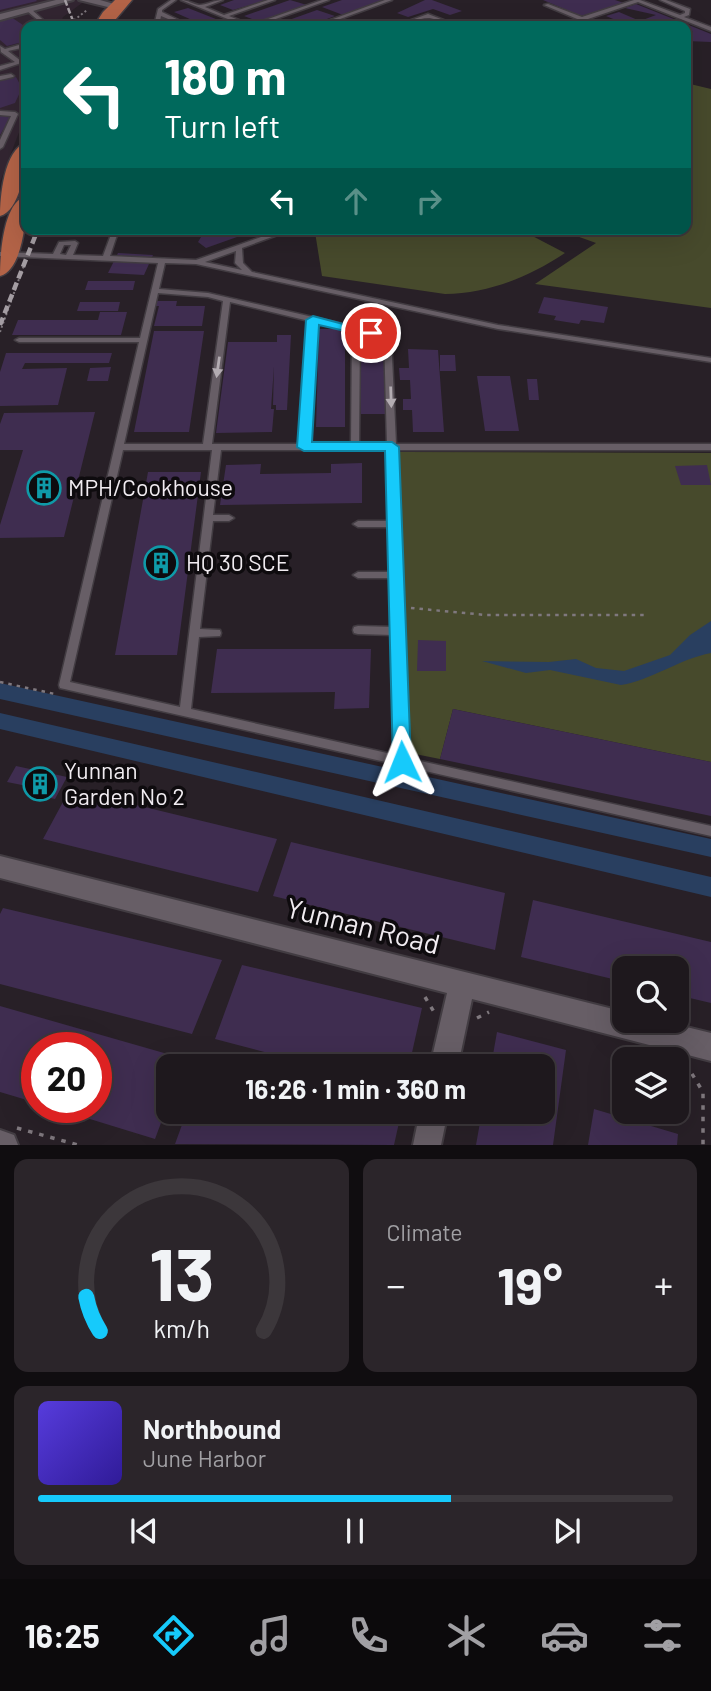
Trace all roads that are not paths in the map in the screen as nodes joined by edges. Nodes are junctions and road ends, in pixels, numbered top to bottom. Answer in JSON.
{"nodes":[{"id":1,"x":68,"y":0,"type":"edge"},
{"id":2,"x":174,"y":0,"type":"edge"},
{"id":3,"x":183,"y":0,"type":"edge"},
{"id":4,"x":221,"y":0,"type":"edge"},
{"id":5,"x":273,"y":0,"type":"edge"},
{"id":6,"x":327,"y":0,"type":"edge"},
{"id":7,"x":390,"y":0,"type":"edge"},
{"id":8,"x":636,"y":0,"type":"edge"},
{"id":9,"x":662,"y":0,"type":"edge"},
{"id":10,"x":103,"y":2,"type":"edge"},
{"id":11,"x":546,"y":5,"type":"dead end"},
{"id":12,"x":200,"y":7,"type":"junction"},
{"id":13,"x":29,"y":9,"type":"junction"},
{"id":14,"x":159,"y":13,"type":"junction"},
{"id":15,"x":0,"y":16,"type":"edge"},
{"id":16,"x":225,"y":16,"type":"junction"},
{"id":17,"x":679,"y":17,"type":"junction"},
{"id":18,"x":86,"y":20,"type":"dead end"},
{"id":19,"x":42,"y":21,"type":"edge"},
{"id":20,"x":102,"y":21,"type":"edge"},
{"id":21,"x":157,"y":21,"type":"edge"},
{"id":22,"x":177,"y":21,"type":"edge"},
{"id":23,"x":238,"y":21,"type":"edge"},
{"id":24,"x":266,"y":21,"type":"edge"},
{"id":25,"x":331,"y":21,"type":"edge"},
{"id":26,"x":413,"y":21,"type":"edge"},
{"id":27,"x":442,"y":21,"type":"edge"},
{"id":28,"x":690,"y":21,"type":"edge"},
{"id":29,"x":691,"y":22,"type":"edge"},
{"id":30,"x":711,"y":29,"type":"edge"},
{"id":31,"x":21,"y":46,"type":"edge"},
{"id":32,"x":2,"y":50,"type":"edge"},
{"id":33,"x":0,"y":68,"type":"edge"},
{"id":34,"x":11,"y":76,"type":"dead end"},
{"id":35,"x":0,"y":78,"type":"edge"},
{"id":36,"x":0,"y":113,"type":"edge"},
{"id":37,"x":0,"y":147,"type":"edge"},
{"id":38,"x":21,"y":161,"type":"edge"},
{"id":39,"x":0,"y":210,"type":"edge"},
{"id":40,"x":21,"y":218,"type":"edge"},
{"id":41,"x":114,"y":235,"type":"edge"},
{"id":42,"x":275,"y":235,"type":"edge"},
{"id":43,"x":239,"y":248,"type":"junction"},
{"id":44,"x":56,"y":255,"type":"junction"},
{"id":45,"x":69,"y":256,"type":"junction"},
{"id":46,"x":8,"y":258,"type":"edge"},
{"id":47,"x":106,"y":258,"type":"junction"},
{"id":48,"x":162,"y":260,"type":"junction"},
{"id":49,"x":196,"y":262,"type":"junction"},
{"id":50,"x":251,"y":275,"type":"junction"},
{"id":51,"x":155,"y":291,"type":"junction"},
{"id":52,"x":227,"y":300,"type":"junction"},
{"id":53,"x":313,"y":320,"type":"junction"},
{"id":54,"x":356,"y":330,"type":"junction"},
{"id":55,"x":19,"y":340,"type":"dead end"},
{"id":56,"x":144,"y":340,"type":"junction"},
{"id":57,"x":711,"y":360,"type":"edge"},
{"id":58,"x":120,"y":447,"type":"junction"},
{"id":59,"x":212,"y":447,"type":"junction"},
{"id":60,"x":304,"y":447,"type":"junction"},
{"id":61,"x":355,"y":447,"type":"junction"},
{"id":62,"x":392,"y":447,"type":"junction"},
{"id":63,"x":711,"y":447,"type":"edge"},
{"id":64,"x":229,"y":518,"type":"dead end"},
{"id":65,"x":208,"y":519,"type":"junction"},
{"id":66,"x":358,"y":524,"type":"dead end"},
{"id":67,"x":395,"y":524,"type":"junction"},
{"id":68,"x":358,"y":575,"type":"dead end"},
{"id":69,"x":396,"y":575,"type":"junction"},
{"id":70,"x":358,"y":630,"type":"dead end"},
{"id":71,"x":398,"y":631,"type":"junction"},
{"id":72,"x":195,"y":633,"type":"junction"},
{"id":73,"x":216,"y":633,"type":"dead end"},
{"id":74,"x":185,"y":713,"type":"junction"},
{"id":75,"x":402,"y":762,"type":"junction"},
{"id":76,"x":711,"y":831,"type":"edge"},
{"id":77,"x":0,"y":867,"type":"edge"},
{"id":78,"x":462,"y":983,"type":"junction"},
{"id":79,"x":711,"y":1046,"type":"edge"},
{"id":80,"x":447,"y":1054,"type":"edge"},
{"id":81,"x":431,"y":1124,"type":"edge"},
{"id":82,"x":427,"y":1145,"type":"edge"}],
"edges":[{"from":1,"to":13,"type":"street"},
{"from":2,"to":14,"type":"lane"},
{"from":3,"to":12,"type":"lane"},
{"from":4,"to":12,"type":"lane"},
{"from":5,"to":16,"type":"lane"},
{"from":6,"to":24,"type":"lane"},
{"from":7,"to":25,"type":"lane"},
{"from":8,"to":11,"type":"lane"},
{"from":8,"to":17,"type":"lane"},
{"from":9,"to":17,"type":"lane"},
{"from":10,"to":18,"type":"main road"},
{"from":10,"to":20,"type":"main road"},
{"from":12,"to":16,"type":"lane"},
{"from":13,"to":15,"type":"street"},
{"from":13,"to":19,"type":"lane"},
{"from":14,"to":21,"type":"lane"},
{"from":14,"to":22,"type":"lane"},
{"from":16,"to":23,"type":"lane"},
{"from":17,"to":28,"type":"lane"},
{"from":26,"to":27,"type":"lane"},
{"from":29,"to":30,"type":"lane"},
{"from":31,"to":32,"type":"lane"},
{"from":32,"to":33,"type":"lane"},
{"from":34,"to":35,"type":"lane"},
{"from":36,"to":37,"type":"lane"},
{"from":38,"to":39,"type":"main road"},
{"from":40,"to":46,"type":"main road"},
{"from":41,"to":47,"type":"lane"},
{"from":42,"to":43,"type":"lane"},
{"from":43,"to":49,"type":"lane"},
{"from":43,"to":50,"type":"lane"},
{"from":44,"to":45,"type":"lane"},
{"from":44,"to":45,"type":"lane"},
{"from":44,"to":46,"type":"lane"},
{"from":45,"to":47,"type":"lane"},
{"from":47,"to":48,"type":"lane"},
{"from":48,"to":49,"type":"lane"},
{"from":48,"to":51,"type":"lane"},
{"from":49,"to":50,"type":"lane"},
{"from":50,"to":57,"type":"lane"},
{"from":51,"to":52,"type":"lane"},
{"from":51,"to":56,"type":"lane"},
{"from":52,"to":53,"type":"lane"},
{"from":52,"to":59,"type":"lane","one_way":true},
{"from":53,"to":54,"type":"lane"},
{"from":53,"to":60,"type":"lane"},
{"from":54,"to":61,"type":"lane"},
{"from":54,"to":62,"type":"lane","one_way":true},
{"from":55,"to":56,"type":"lane"},
{"from":56,"to":58,"type":"lane"},
{"from":58,"to":59,"type":"lane"},
{"from":58,"to":74,"type":"lane"},
{"from":59,"to":60,"type":"lane"},
{"from":59,"to":65,"type":"lane"},
{"from":60,"to":61,"type":"lane"},
{"from":61,"to":62,"type":"lane"},
{"from":62,"to":63,"type":"lane"},
{"from":62,"to":67,"type":"lane"},
{"from":64,"to":65,"type":"lane"},
{"from":65,"to":72,"type":"lane"},
{"from":66,"to":67,"type":"lane"},
{"from":67,"to":69,"type":"lane"},
{"from":68,"to":69,"type":"lane"},
{"from":69,"to":71,"type":"lane"},
{"from":70,"to":71,"type":"lane"},
{"from":71,"to":75,"type":"lane"},
{"from":72,"to":73,"type":"lane"},
{"from":72,"to":74,"type":"lane"},
{"from":74,"to":75,"type":"lane"},
{"from":75,"to":76,"type":"lane"},
{"from":77,"to":78,"type":"street","name":"Yunnan Road"},
{"from":78,"to":79,"type":"street","name":"Yunnan Road"},
{"from":78,"to":80,"type":"street"},
{"from":81,"to":82,"type":"street"}]}
